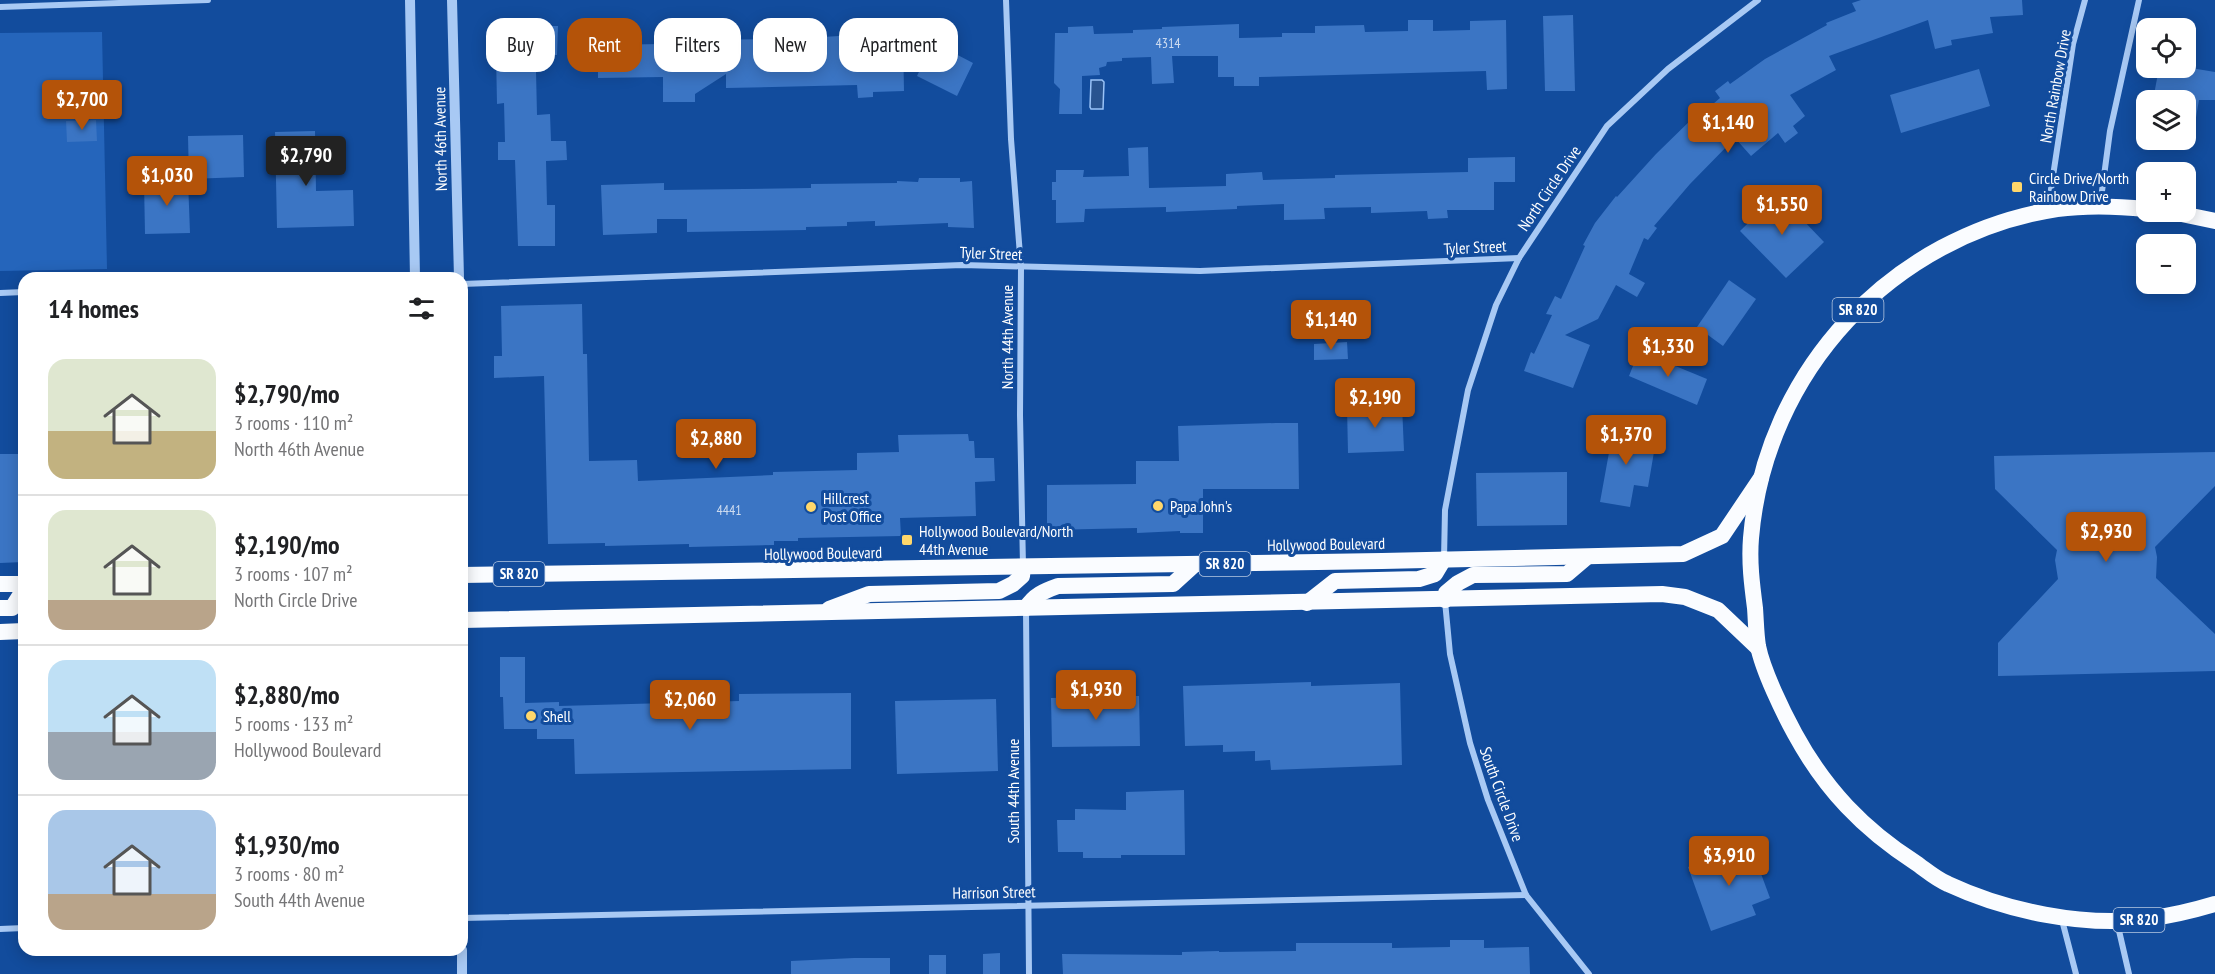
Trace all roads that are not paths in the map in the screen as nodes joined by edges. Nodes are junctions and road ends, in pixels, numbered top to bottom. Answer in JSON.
{"nodes":[{"id":1,"x":207,"y":0,"type":"edge"},
{"id":2,"x":410,"y":0,"type":"edge"},
{"id":3,"x":452,"y":0,"type":"edge"},
{"id":4,"x":1006,"y":0,"type":"edge"},
{"id":5,"x":1758,"y":0,"type":"edge"},
{"id":6,"x":2085,"y":0,"type":"edge"},
{"id":7,"x":2139,"y":0,"type":"edge"},
{"id":8,"x":0,"y":7,"type":"edge"},
{"id":9,"x":2100,"y":207,"type":"junction"},
{"id":10,"x":2136,"y":209,"type":"edge"},
{"id":11,"x":2047,"y":212,"type":"junction"},
{"id":12,"x":2196,"y":217,"type":"edge"},
{"id":13,"x":2215,"y":221,"type":"edge"},
{"id":14,"x":1519,"y":258,"type":"junction"},
{"id":15,"x":1021,"y":268,"type":"junction"},
{"id":16,"x":415,"y":272,"type":"edge"},
{"id":17,"x":459,"y":272,"type":"edge"},
{"id":18,"x":468,"y":284,"type":"edge"},
{"id":19,"x":0,"y":292,"type":"edge"},
{"id":20,"x":18,"y":292,"type":"edge"},
{"id":21,"x":1761,"y":478,"type":"junction"},
{"id":22,"x":1587,"y":557,"type":"junction"},
{"id":23,"x":1444,"y":559,"type":"junction"},
{"id":24,"x":1195,"y":564,"type":"junction"},
{"id":25,"x":1023,"y":567,"type":"junction"},
{"id":26,"x":468,"y":578,"type":"edge"},
{"id":27,"x":0,"y":584,"type":"edge"},
{"id":28,"x":18,"y":584,"type":"edge"},
{"id":29,"x":18,"y":598,"type":"edge"},
{"id":30,"x":1445,"y":600,"type":"junction"},
{"id":31,"x":1307,"y":603,"type":"junction"},
{"id":32,"x":0,"y":608,"type":"edge"},
{"id":33,"x":1026,"y":608,"type":"junction"},
{"id":34,"x":817,"y":613,"type":"junction"},
{"id":35,"x":468,"y":620,"type":"edge"},
{"id":36,"x":18,"y":631,"type":"edge"},
{"id":37,"x":0,"y":632,"type":"edge"},
{"id":38,"x":1758,"y":648,"type":"junction"},
{"id":39,"x":1526,"y":895,"type":"junction"},
{"id":40,"x":2215,"y":904,"type":"edge"},
{"id":41,"x":1027,"y":905,"type":"junction"},
{"id":42,"x":2061,"y":917,"type":"junction"},
{"id":43,"x":468,"y":918,"type":"edge"},
{"id":44,"x":2117,"y":920,"type":"junction"},
{"id":45,"x":0,"y":928,"type":"edge"},
{"id":46,"x":18,"y":928,"type":"edge"},
{"id":47,"x":462,"y":956,"type":"edge"},
{"id":48,"x":462,"y":974,"type":"edge"},
{"id":49,"x":1029,"y":974,"type":"edge"},
{"id":50,"x":1589,"y":974,"type":"edge"},
{"id":51,"x":2076,"y":974,"type":"edge"},
{"id":52,"x":2129,"y":974,"type":"edge"}],
"edges":[{"from":1,"to":8,"type":"street"},
{"from":2,"to":16,"type":"street","name":"North 46th Avenue"},
{"from":3,"to":17,"type":"street","name":"North 46th Avenue"},
{"from":4,"to":15,"type":"street","name":"North 44th Avenue"},
{"from":5,"to":14,"type":"street","name":"North Circle Drive"},
{"from":6,"to":11,"type":"street","name":"North Rainbow Drive"},
{"from":7,"to":9,"type":"street"},
{"from":9,"to":10,"type":"highway","name":"Hollywood Boulevard","number":"SR 820"},
{"from":9,"to":11,"type":"highway","name":"Hollywood Boulevard","number":"SR 820"},
{"from":11,"to":21,"type":"highway","name":"Hollywood Boulevard","number":"SR 820"},
{"from":12,"to":13,"type":"highway"},
{"from":14,"to":15,"type":"street","name":"Tyler Street"},
{"from":14,"to":23,"type":"street","name":"North Circle Drive"},
{"from":15,"to":18,"type":"street","name":"Tyler Street"},
{"from":15,"to":25,"type":"street","name":"North 44th Avenue"},
{"from":19,"to":20,"type":"street"},
{"from":21,"to":22,"type":"highway","name":"Hollywood Boulevard","number":"SR 820"},
{"from":21,"to":38,"type":"highway","name":"Hollywood Boulevard"},
{"from":22,"to":23,"type":"highway","name":"Hollywood Boulevard","number":"SR 820"},
{"from":22,"to":30,"type":"highway"},
{"from":23,"to":24,"type":"highway","name":"Hollywood Boulevard","number":"SR 820"},
{"from":23,"to":31,"type":"highway"},
{"from":24,"to":25,"type":"highway","name":"Hollywood Boulevard","number":"SR 820"},
{"from":24,"to":33,"type":"highway"},
{"from":25,"to":26,"type":"highway","name":"Hollywood Boulevard","number":"SR 820"},
{"from":25,"to":34,"type":"highway"},
{"from":27,"to":28,"type":"highway"},
{"from":29,"to":32,"type":"highway"},
{"from":30,"to":31,"type":"highway","name":"Hollywood Boulevard","number":"SR 820"},
{"from":30,"to":38,"type":"highway","name":"Hollywood Boulevard","number":"SR 820"},
{"from":30,"to":39,"type":"street","name":"South Circle Drive"},
{"from":31,"to":33,"type":"highway","name":"Hollywood Boulevard","number":"SR 820"},
{"from":33,"to":34,"type":"highway","name":"Hollywood Boulevard","number":"SR 820"},
{"from":33,"to":41,"type":"street","name":"South 44th Avenue"},
{"from":34,"to":35,"type":"highway","name":"Hollywood Boulevard","number":"SR 820"},
{"from":36,"to":37,"type":"highway"},
{"from":38,"to":42,"type":"highway","name":"Hollywood Boulevard","number":"SR 820"},
{"from":39,"to":41,"type":"street","name":"Harrison Street"},
{"from":39,"to":50,"type":"street","name":"South Circle Drive"},
{"from":40,"to":44,"type":"highway","name":"Hollywood Boulevard","number":"SR 820"},
{"from":41,"to":43,"type":"street","name":"Harrison Street"},
{"from":41,"to":49,"type":"street","name":"South 44th Avenue"},
{"from":42,"to":44,"type":"highway","name":"Hollywood Boulevard","number":"SR 820"},
{"from":42,"to":51,"type":"street"},
{"from":44,"to":52,"type":"street"},
{"from":45,"to":46,"type":"street"},
{"from":47,"to":48,"type":"street"}]}
